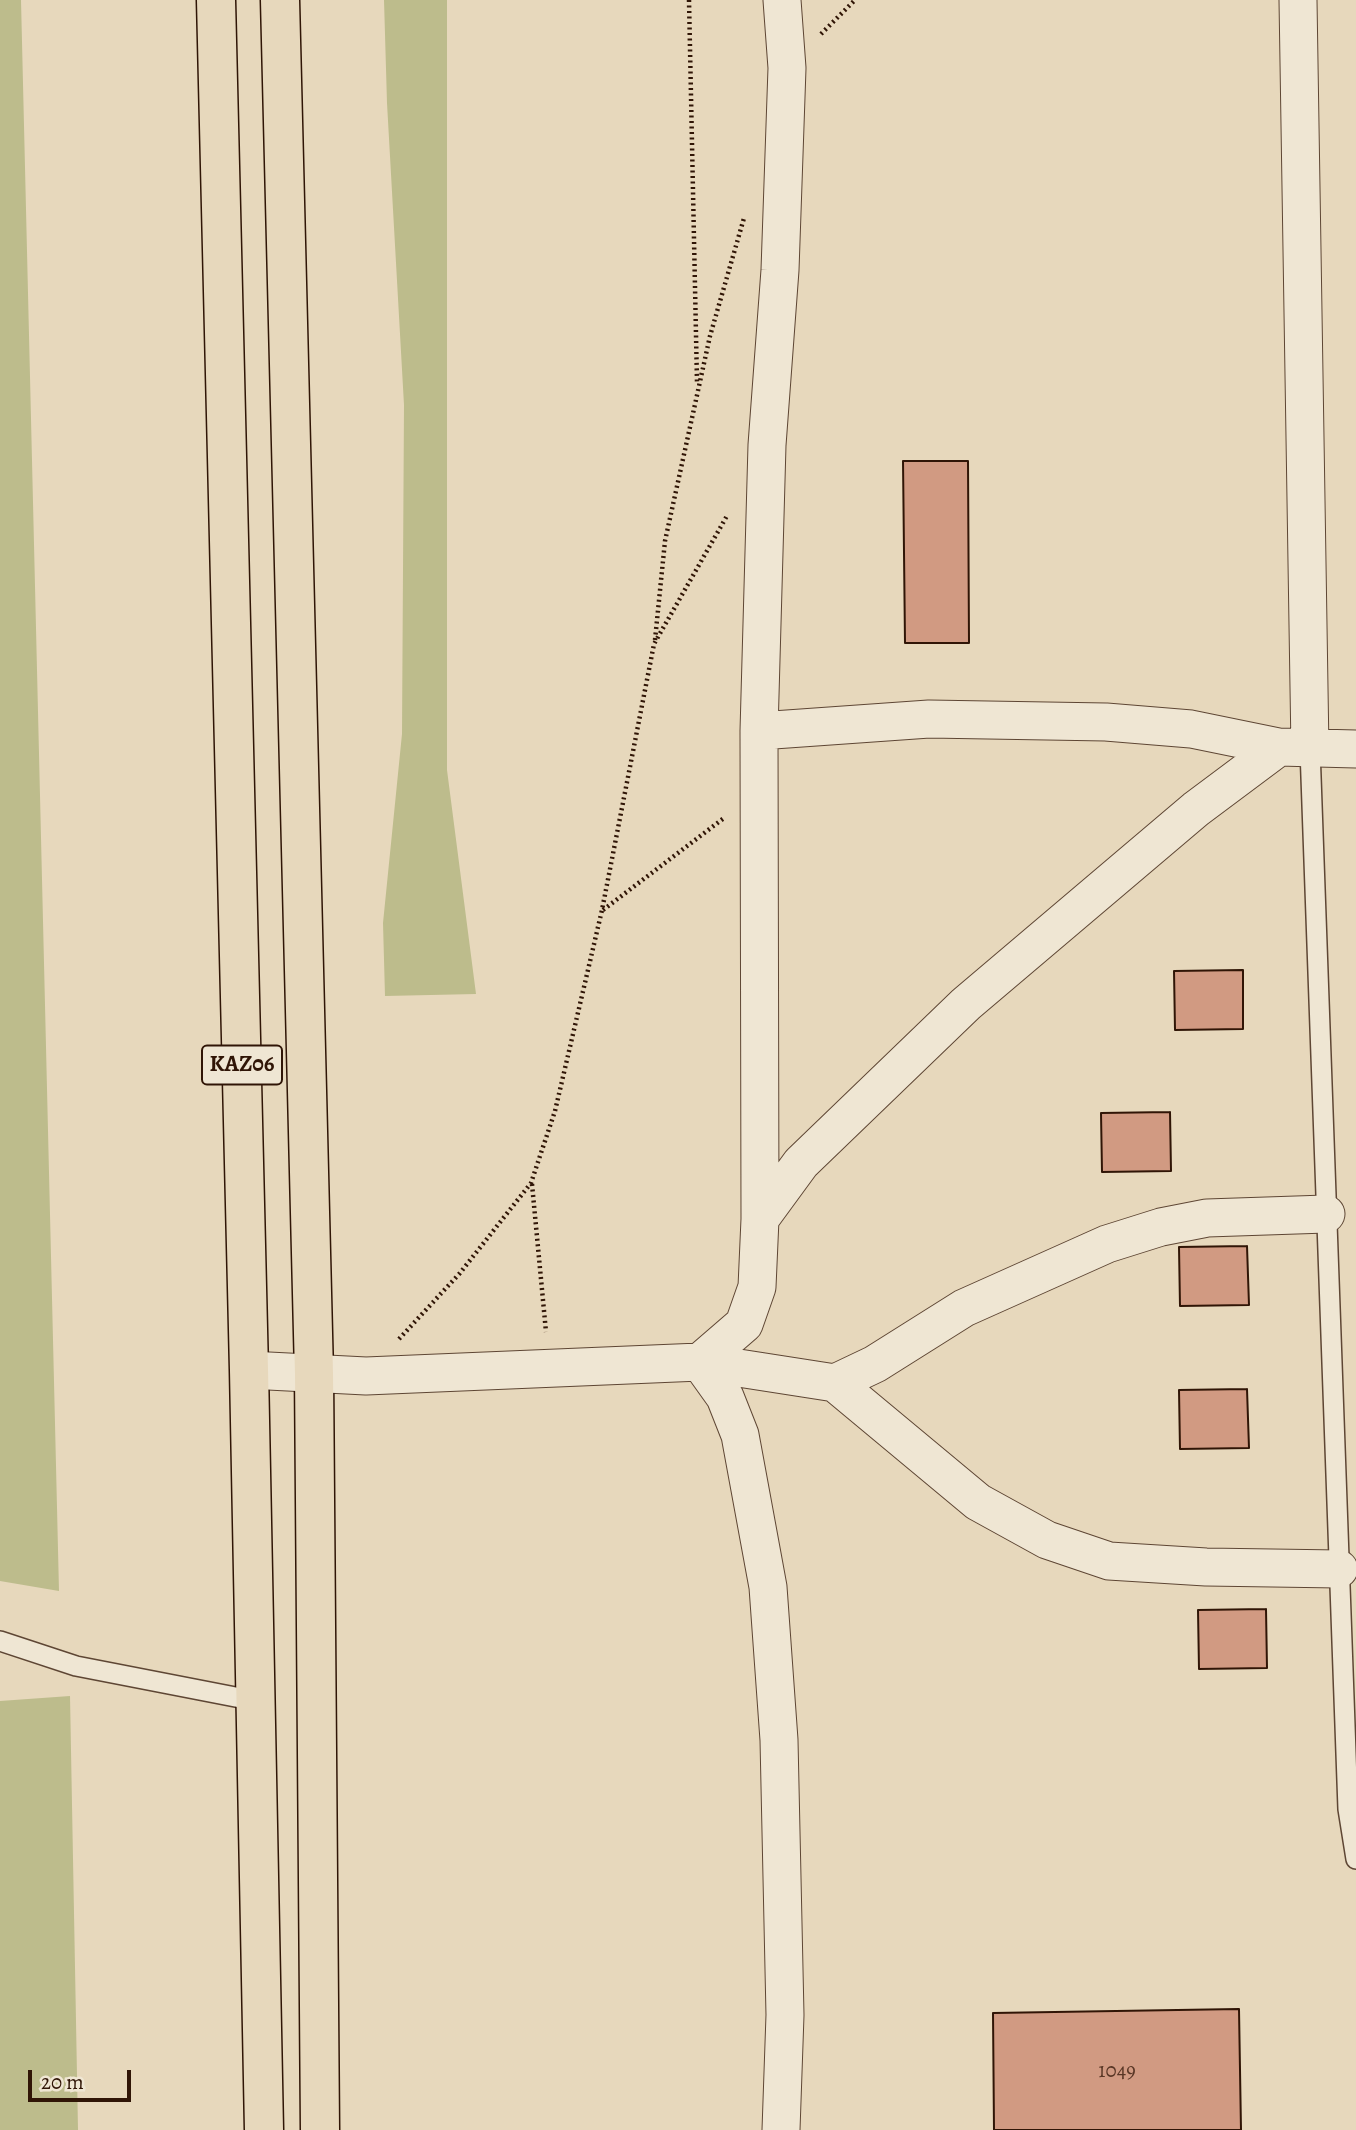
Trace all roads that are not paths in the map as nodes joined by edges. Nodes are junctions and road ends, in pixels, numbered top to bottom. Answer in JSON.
{"nodes":[{"id":1,"x":216,"y":0,"type":"edge"},
{"id":2,"x":279,"y":0,"type":"edge"},
{"id":3,"x":782,"y":0,"type":"edge"},
{"id":4,"x":1298,"y":0,"type":"edge"},
{"id":5,"x":759,"y":731,"type":"junction"},
{"id":6,"x":1294,"y":748,"type":"junction"},
{"id":7,"x":1356,"y":749,"type":"edge"},
{"id":8,"x":1326,"y":1214,"type":"junction"},
{"id":9,"x":760,"y":1219,"type":"junction"},
{"id":10,"x":700,"y":1362,"type":"junction"},
{"id":11,"x":249,"y":1370,"type":"junction"},
{"id":12,"x":314,"y":1373,"type":"junction"},
{"id":13,"x":835,"y":1383,"type":"junction"},
{"id":14,"x":1339,"y":1569,"type":"junction"},
{"id":15,"x":0,"y":1642,"type":"edge"},
{"id":16,"x":256,"y":1701,"type":"junction"},
{"id":17,"x":1356,"y":1859,"type":"edge"},
{"id":18,"x":264,"y":2130,"type":"edge"},
{"id":19,"x":320,"y":2130,"type":"edge"},
{"id":20,"x":781,"y":2130,"type":"edge"}],
"edges":[{"from":1,"to":11,"type":"highway","number":"KАZ06"},
{"from":2,"to":12,"type":"highway","number":"KАZ06"},
{"from":3,"to":5,"type":"street"},
{"from":4,"to":6,"type":"street"},
{"from":5,"to":6,"type":"street"},
{"from":5,"to":9,"type":"street"},
{"from":6,"to":7,"type":"street"},
{"from":6,"to":8,"type":"lane"},
{"from":6,"to":9,"type":"street"},
{"from":8,"to":13,"type":"street"},
{"from":8,"to":14,"type":"lane"},
{"from":9,"to":10,"type":"street"},
{"from":10,"to":12,"type":"street"},
{"from":10,"to":13,"type":"street"},
{"from":10,"to":20,"type":"street"},
{"from":11,"to":12,"type":"street"},
{"from":11,"to":16,"type":"highway","number":"KАZ06"},
{"from":12,"to":19,"type":"highway","number":"KАZ06"},
{"from":13,"to":14,"type":"street"},
{"from":14,"to":17,"type":"lane"},
{"from":15,"to":16,"type":"lane"},
{"from":16,"to":18,"type":"highway","number":"KАZ06"}]}
